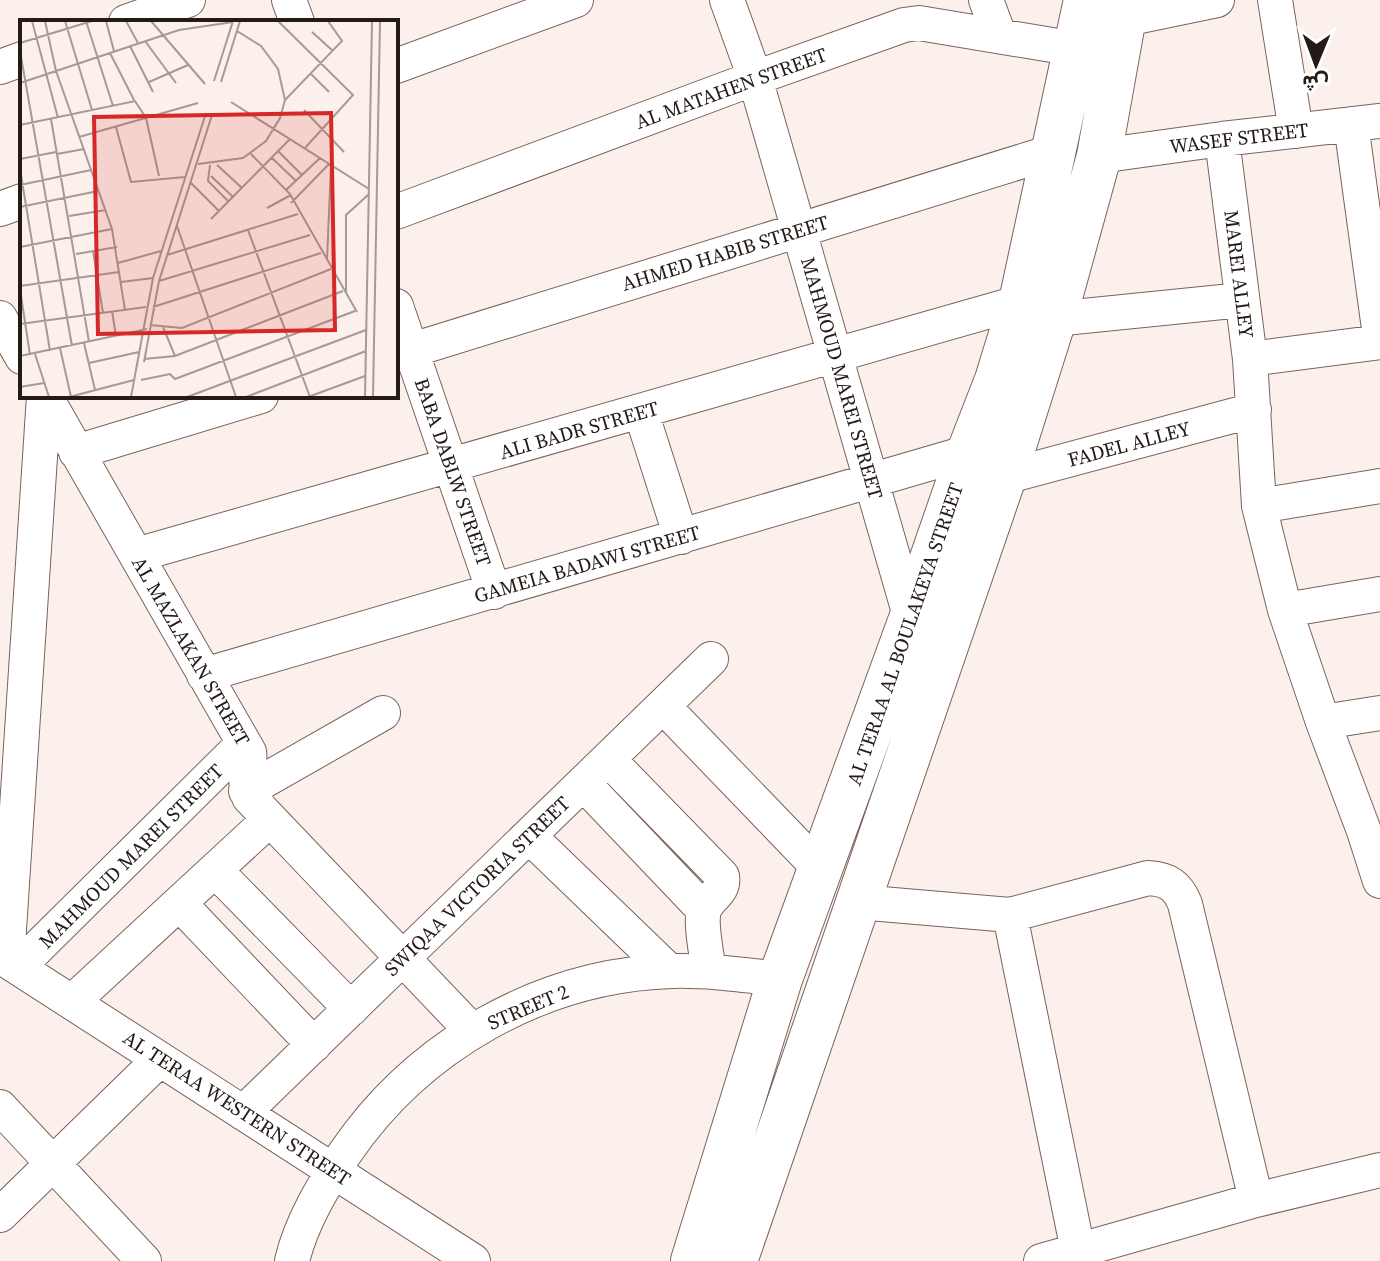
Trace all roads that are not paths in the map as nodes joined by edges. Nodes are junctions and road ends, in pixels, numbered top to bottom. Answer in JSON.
{"nodes":[{"id":1,"x":188,"y":0,"type":"edge"},
{"id":2,"x":289,"y":0,"type":"edge"},
{"id":3,"x":576,"y":0,"type":"edge"},
{"id":4,"x":727,"y":0,"type":"edge"},
{"id":5,"x":986,"y":0,"type":"edge"},
{"id":6,"x":1217,"y":0,"type":"edge"},
{"id":7,"x":1275,"y":0,"type":"edge"},
{"id":8,"x":1099,"y":19,"type":"edge"},
{"id":9,"x":132,"y":20,"type":"edge"},
{"id":10,"x":296,"y":20,"type":"edge"},
{"id":11,"x":999,"y":35,"type":"junction"},
{"id":12,"x":20,"y":60,"type":"edge"},
{"id":13,"x":398,"y":65,"type":"edge"},
{"id":14,"x":0,"y":67,"type":"edge"},
{"id":15,"x":755,"y":78,"type":"junction"},
{"id":16,"x":1365,"y":123,"type":"edge"},
{"id":17,"x":1296,"y":131,"type":"junction"},
{"id":18,"x":1222,"y":139,"type":"junction"},
{"id":19,"x":1055,"y":151,"type":"junction"},
{"id":20,"x":1099,"y":156,"type":"junction"},
{"id":21,"x":20,"y":202,"type":"edge"},
{"id":22,"x":0,"y":209,"type":"edge"},
{"id":23,"x":398,"y":211,"type":"edge"},
{"id":24,"x":799,"y":230,"type":"junction"},
{"id":25,"x":1242,"y":300,"type":"junction"},
{"id":26,"x":1038,"y":311,"type":"junction"},
{"id":27,"x":0,"y":318,"type":"edge"},
{"id":28,"x":398,"y":318,"type":"edge"},
{"id":29,"x":1380,"y":336,"type":"edge"},
{"id":30,"x":1380,"y":342,"type":"edge"},
{"id":31,"x":20,"y":352,"type":"edge"},
{"id":32,"x":404,"y":353,"type":"edge"},
{"id":33,"x":836,"y":356,"type":"junction"},
{"id":34,"x":1250,"y":359,"type":"junction"},
{"id":35,"x":44,"y":398,"type":"edge"},
{"id":36,"x":45,"y":398,"type":"edge"},
{"id":37,"x":254,"y":398,"type":"edge"},
{"id":38,"x":1254,"y":410,"type":"junction"},
{"id":39,"x":641,"y":412,"type":"junction"},
{"id":40,"x":76,"y":452,"type":"junction"},
{"id":41,"x":969,"y":452,"type":"junction"},
{"id":42,"x":451,"y":466,"type":"junction"},
{"id":43,"x":1004,"y":477,"type":"junction"},
{"id":44,"x":871,"y":480,"type":"junction"},
{"id":45,"x":1380,"y":486,"type":"edge"},
{"id":46,"x":1259,"y":506,"type":"junction"},
{"id":47,"x":681,"y":537,"type":"junction"},
{"id":48,"x":136,"y":555,"type":"junction"},
{"id":49,"x":494,"y":592,"type":"junction"},
{"id":50,"x":1380,"y":594,"type":"edge"},
{"id":51,"x":1285,"y":610,"type":"junction"},
{"id":52,"x":911,"y":619,"type":"junction"},
{"id":53,"x":711,"y":659,"type":"dead end"},
{"id":54,"x":204,"y":675,"type":"junction"},
{"id":55,"x":663,"y":706,"type":"junction"},
{"id":56,"x":383,"y":713,"type":"dead end"},
{"id":57,"x":1380,"y":713,"type":"edge"},
{"id":58,"x":1323,"y":722,"type":"junction"},
{"id":59,"x":243,"y":744,"type":"junction"},
{"id":60,"x":608,"y":759,"type":"junction"},
{"id":61,"x":583,"y":783,"type":"junction"},
{"id":62,"x":246,"y":791,"type":"junction"},
{"id":63,"x":270,"y":819,"type":"junction"},
{"id":64,"x":1372,"y":830,"type":"edge"},
{"id":65,"x":529,"y":836,"type":"junction"},
{"id":66,"x":215,"y":870,"type":"junction"},
{"id":67,"x":821,"y":870,"type":"junction"},
{"id":68,"x":1380,"y":881,"type":"edge"},
{"id":69,"x":713,"y":900,"type":"junction"},
{"id":70,"x":858,"y":902,"type":"junction"},
{"id":71,"x":179,"y":903,"type":"junction"},
{"id":72,"x":1010,"y":915,"type":"junction"},
{"id":73,"x":403,"y":958,"type":"junction"},
{"id":74,"x":8,"y":961,"type":"edge"},
{"id":75,"x":669,"y":971,"type":"junction"},
{"id":76,"x":709,"y":971,"type":"junction"},
{"id":77,"x":780,"y":979,"type":"junction"},
{"id":78,"x":72,"y":1002,"type":"junction"},
{"id":79,"x":351,"y":1009,"type":"junction"},
{"id":80,"x":472,"y":1031,"type":"junction"},
{"id":81,"x":314,"y":1045,"type":"junction"},
{"id":82,"x":160,"y":1059,"type":"junction"},
{"id":83,"x":0,"y":1107,"type":"edge"},
{"id":84,"x":243,"y":1113,"type":"junction"},
{"id":85,"x":53,"y":1163,"type":"junction"},
{"id":86,"x":334,"y":1170,"type":"junction"},
{"id":87,"x":1380,"y":1170,"type":"edge"},
{"id":88,"x":1256,"y":1200,"type":"junction"},
{"id":89,"x":0,"y":1215,"type":"edge"},
{"id":90,"x":1080,"y":1256,"type":"edge"},
{"id":91,"x":144,"y":1261,"type":"edge"},
{"id":92,"x":292,"y":1261,"type":"edge"},
{"id":93,"x":473,"y":1261,"type":"edge"},
{"id":94,"x":693,"y":1261,"type":"edge"},
{"id":95,"x":735,"y":1261,"type":"edge"},
{"id":96,"x":1041,"y":1261,"type":"edge"}],
"edges":[{"from":1,"to":9,"type":"street"},
{"from":2,"to":10,"type":"street"},
{"from":3,"to":13,"type":"street"},
{"from":4,"to":15,"type":"street","name":"MAHMOUD MAREI STREET"},
{"from":5,"to":11,"type":"street"},
{"from":6,"to":8,"type":"street"},
{"from":7,"to":17,"type":"street"},
{"from":8,"to":11,"type":"street","name":"AL MATAHEN STREET"},
{"from":8,"to":19,"type":"main road","name":"AL TERAA AL BOULAKEYA STREET"},
{"from":8,"to":20,"type":"main road","name":"AL TERAA AL BOULAKEYA STREET"},
{"from":11,"to":15,"type":"street","name":"AL MATAHEN STREET"},
{"from":12,"to":14,"type":"street"},
{"from":15,"to":23,"type":"street","name":"AL MATAHEN STREET"},
{"from":15,"to":24,"type":"street","name":"MAHMOUD MAREI STREET"},
{"from":16,"to":17,"type":"street","name":"WASEF STREET"},
{"from":16,"to":29,"type":"street"},
{"from":17,"to":18,"type":"street","name":"WASEF STREET"},
{"from":18,"to":20,"type":"street","name":"WASEF STREET"},
{"from":18,"to":25,"type":"street","name":"MAREI ALLEY"},
{"from":19,"to":24,"type":"street","name":"AHMED HABIB STREET"},
{"from":19,"to":26,"type":"main road","name":"AL TERAA AL BOULAKEYA STREET"},
{"from":20,"to":26,"type":"main road","name":"AL TERAA AL BOULAKEYA STREET"},
{"from":21,"to":22,"type":"street"},
{"from":24,"to":32,"type":"street","name":"AHMED HABIB STREET"},
{"from":24,"to":33,"type":"street","name":"MAHMOUD MAREI STREET"},
{"from":25,"to":26,"type":"street","name":"ALI BADR STREET"},
{"from":25,"to":34,"type":"street","name":"MAREI ALLEY"},
{"from":26,"to":33,"type":"street","name":"ALI BADR STREET"},
{"from":26,"to":41,"type":"main road","name":"AL TERAA AL BOULAKEYA STREET"},
{"from":26,"to":43,"type":"main road","name":"AL TERAA AL BOULAKEYA STREET"},
{"from":27,"to":31,"type":"street"},
{"from":28,"to":32,"type":"street","name":"BABA DABLW STREET"},
{"from":30,"to":34,"type":"street"},
{"from":32,"to":42,"type":"street","name":"BABA DABLW STREET"},
{"from":33,"to":39,"type":"street","name":"ALI BADR STREET"},
{"from":33,"to":44,"type":"street","name":"MAHMOUD MAREI STREET"},
{"from":34,"to":38,"type":"street","name":"MAREI ALLEY"},
{"from":35,"to":74,"type":"street"},
{"from":36,"to":40,"type":"street","name":"AL MAZLAKAN STREET"},
{"from":37,"to":40,"type":"street"},
{"from":38,"to":43,"type":"street","name":"FADEL ALLEY"},
{"from":38,"to":46,"type":"street","name":"MAREI ALLEY"},
{"from":39,"to":42,"type":"street","name":"ALI BADR STREET"},
{"from":39,"to":47,"type":"street"},
{"from":40,"to":48,"type":"street","name":"AL MAZLAKAN STREET"},
{"from":41,"to":44,"type":"street","name":"GAMEIA BADAWI STREET"},
{"from":41,"to":52,"type":"main road","name":"AL TERAA AL BOULAKEYA STREET"},
{"from":42,"to":48,"type":"street","name":"ALI BADR STREET"},
{"from":42,"to":49,"type":"street","name":"BABA DABLW STREET"},
{"from":43,"to":70,"type":"main road","name":"AL TERAA AL BOULAKEYA STREET"},
{"from":44,"to":47,"type":"street","name":"GAMEIA BADAWI STREET"},
{"from":44,"to":52,"type":"street","name":"MAHMOUD MAREI STREET"},
{"from":45,"to":46,"type":"street"},
{"from":46,"to":51,"type":"street","name":"MAREI ALLEY"},
{"from":47,"to":49,"type":"street","name":"GAMEIA BADAWI STREET"},
{"from":48,"to":54,"type":"street","name":"AL MAZLAKAN STREET"},
{"from":49,"to":54,"type":"street","name":"GAMEIA BADAWI STREET"},
{"from":50,"to":51,"type":"street"},
{"from":51,"to":58,"type":"street","name":"MAREI ALLEY"},
{"from":52,"to":67,"type":"main road","name":"AL TERAA AL BOULAKEYA STREET"},
{"from":53,"to":55,"type":"street","name":"SWIQAA VICTORIA STREET"},
{"from":54,"to":59,"type":"street","name":"AL MAZLAKAN STREET"},
{"from":55,"to":60,"type":"street","name":"SWIQAA VICTORIA STREET"},
{"from":55,"to":67,"type":"street"},
{"from":56,"to":62,"type":"street","name":"MAHMOUD MAREI STREET"},
{"from":57,"to":58,"type":"street"},
{"from":58,"to":64,"type":"street","name":"MAREI ALLEY"},
{"from":59,"to":62,"type":"street","name":"AL MAZLAKAN STREET"},
{"from":59,"to":74,"type":"street","name":"MAHMOUD MAREI STREET"},
{"from":60,"to":61,"type":"street","name":"SWIQAA VICTORIA STREET"},
{"from":60,"to":69,"type":"street"},
{"from":61,"to":65,"type":"street","name":"SWIQAA VICTORIA STREET"},
{"from":61,"to":69,"type":"street"},
{"from":62,"to":63,"type":"street"},
{"from":63,"to":66,"type":"street"},
{"from":63,"to":73,"type":"street"},
{"from":64,"to":68,"type":"street","name":"MAREI ALLEY"},
{"from":65,"to":73,"type":"street","name":"SWIQAA VICTORIA STREET"},
{"from":65,"to":75,"type":"street"},
{"from":66,"to":71,"type":"street"},
{"from":66,"to":79,"type":"street"},
{"from":67,"to":77,"type":"main road","name":"AL TERAA AL BOULAKEYA STREET"},
{"from":69,"to":76,"type":"street"},
{"from":70,"to":72,"type":"street"},
{"from":70,"to":95,"type":"main road","name":"AL TERAA AL BOULAKEYA STREET"},
{"from":71,"to":78,"type":"street"},
{"from":71,"to":81,"type":"street"},
{"from":72,"to":88,"type":"street"},
{"from":72,"to":90,"type":"street"},
{"from":73,"to":79,"type":"street","name":"SWIQAA VICTORIA STREET"},
{"from":73,"to":80,"type":"street"},
{"from":74,"to":78,"type":"street","name":"AL TERAA WESTERN STREET"},
{"from":75,"to":76,"type":"street","name":"STREET 2"},
{"from":75,"to":80,"type":"street","name":"STREET 2"},
{"from":76,"to":77,"type":"street","name":"STREET 2"},
{"from":77,"to":94,"type":"main road","name":"AL TERAA AL BOULAKEYA STREET"},
{"from":78,"to":82,"type":"street","name":"AL TERAA WESTERN STREET"},
{"from":79,"to":81,"type":"street","name":"SWIQAA VICTORIA STREET"},
{"from":80,"to":86,"type":"street","name":"STREET 2"},
{"from":81,"to":84,"type":"street","name":"SWIQAA VICTORIA STREET"},
{"from":82,"to":84,"type":"street","name":"AL TERAA WESTERN STREET"},
{"from":82,"to":85,"type":"street"},
{"from":83,"to":85,"type":"street"},
{"from":84,"to":86,"type":"street","name":"AL TERAA WESTERN STREET"},
{"from":85,"to":89,"type":"street"},
{"from":85,"to":91,"type":"street"},
{"from":86,"to":92,"type":"street","name":"STREET 2"},
{"from":86,"to":93,"type":"street","name":"AL TERAA WESTERN STREET"},
{"from":87,"to":88,"type":"street"},
{"from":88,"to":90,"type":"street"},
{"from":90,"to":96,"type":"street"}]}
